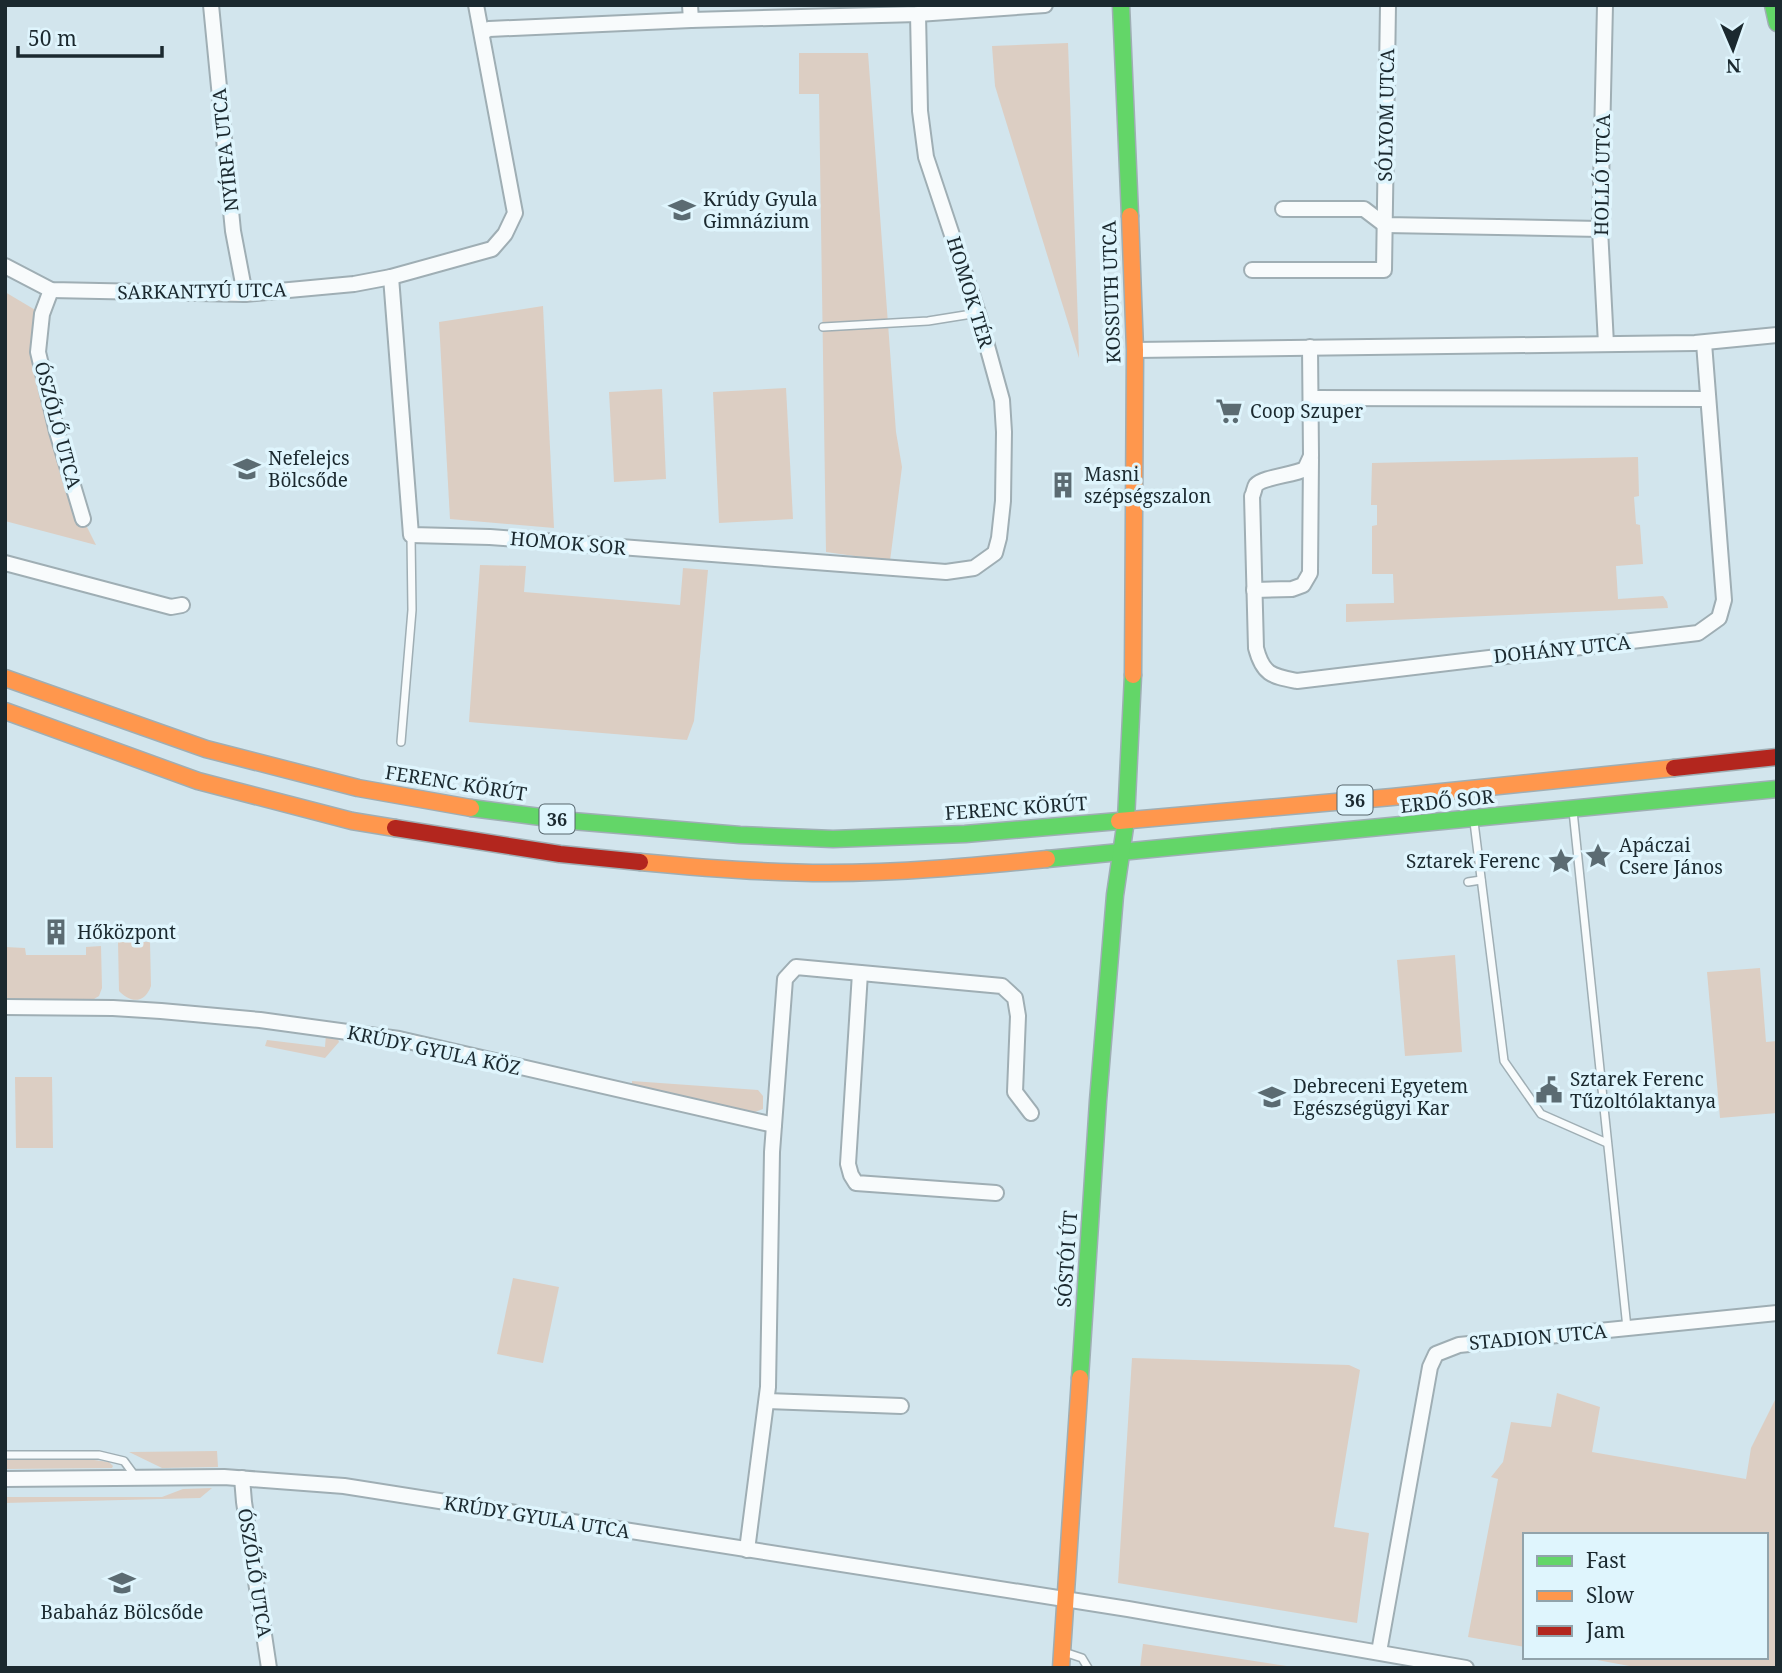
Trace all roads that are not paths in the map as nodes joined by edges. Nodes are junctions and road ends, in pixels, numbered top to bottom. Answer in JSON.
{"nodes":[{"id":1,"x":211,"y":5,"type":"edge"},
{"id":2,"x":476,"y":5,"type":"edge"},
{"id":3,"x":1045,"y":5,"type":"edge"},
{"id":4,"x":1121,"y":5,"type":"edge"},
{"id":5,"x":1388,"y":5,"type":"edge"},
{"id":6,"x":1605,"y":5,"type":"edge"},
{"id":7,"x":1773,"y":5,"type":"edge"},
{"id":8,"x":690,"y":13,"type":"edge"},
{"id":9,"x":918,"y":14,"type":"junction"},
{"id":10,"x":1777,"y":23,"type":"edge"},
{"id":11,"x":482,"y":33,"type":"junction"},
{"id":12,"x":1283,"y":209,"type":"dead end"},
{"id":13,"x":1385,"y":225,"type":"junction"},
{"id":14,"x":1600,"y":229,"type":"junction"},
{"id":15,"x":5,"y":266,"type":"edge"},
{"id":16,"x":1252,"y":270,"type":"dead end"},
{"id":17,"x":391,"y":277,"type":"junction"},
{"id":18,"x":51,"y":290,"type":"junction"},
{"id":19,"x":244,"y":294,"type":"junction"},
{"id":20,"x":978,"y":313,"type":"junction"},
{"id":21,"x":823,"y":327,"type":"dead end"},
{"id":22,"x":1777,"y":335,"type":"edge"},
{"id":23,"x":1704,"y":343,"type":"junction"},
{"id":24,"x":1606,"y":344,"type":"junction"},
{"id":25,"x":1310,"y":347,"type":"junction"},
{"id":26,"x":1135,"y":351,"type":"junction"},
{"id":27,"x":1311,"y":398,"type":"junction"},
{"id":28,"x":1708,"y":399,"type":"junction"},
{"id":29,"x":1311,"y":456,"type":"junction"},
{"id":30,"x":83,"y":519,"type":"dead end"},
{"id":31,"x":411,"y":535,"type":"junction"},
{"id":32,"x":5,"y":563,"type":"edge"},
{"id":33,"x":981,"y":565,"type":"joint"},
{"id":34,"x":1254,"y":590,"type":"junction"},
{"id":35,"x":183,"y":605,"type":"dead end"},
{"id":36,"x":5,"y":678,"type":"edge"},
{"id":37,"x":5,"y":711,"type":"edge"},
{"id":38,"x":401,"y":742,"type":"dead end"},
{"id":39,"x":1777,"y":757,"type":"edge"},
{"id":40,"x":1777,"y":789,"type":"edge"},
{"id":41,"x":1573,"y":808,"type":"junction"},
{"id":42,"x":1126,"y":820,"type":"junction"},
{"id":43,"x":1474,"y":820,"type":"junction"},
{"id":44,"x":1120,"y":853,"type":"junction"},
{"id":45,"x":1480,"y":880,"type":"junction"},
{"id":46,"x":1468,"y":882,"type":"dead end"},
{"id":47,"x":860,"y":973,"type":"junction"},
{"id":48,"x":5,"y":1007,"type":"edge"},
{"id":49,"x":1031,"y":1113,"type":"dead end"},
{"id":50,"x":774,"y":1125,"type":"junction"},
{"id":51,"x":1607,"y":1143,"type":"junction"},
{"id":52,"x":996,"y":1193,"type":"dead end"},
{"id":53,"x":1777,"y":1313,"type":"edge"},
{"id":54,"x":1628,"y":1329,"type":"junction"},
{"id":55,"x":767,"y":1401,"type":"junction"},
{"id":56,"x":901,"y":1406,"type":"dead end"},
{"id":57,"x":5,"y":1455,"type":"edge"},
{"id":58,"x":136,"y":1477,"type":"junction"},
{"id":59,"x":242,"y":1478,"type":"junction"},
{"id":60,"x":5,"y":1479,"type":"edge"},
{"id":61,"x":747,"y":1550,"type":"junction"},
{"id":62,"x":1065,"y":1599,"type":"junction"},
{"id":63,"x":1379,"y":1652,"type":"junction"},
{"id":64,"x":1062,"y":1660,"type":"edge"},
{"id":65,"x":269,"y":1668,"type":"edge"},
{"id":66,"x":1088,"y":1668,"type":"edge"},
{"id":67,"x":1466,"y":1668,"type":"edge"}],
"edges":[{"from":1,"to":19,"type":"street","name":"NYÍRFA UTCA"},
{"from":2,"to":11,"type":"street","name":"SARKANTYÚ UTCA"},
{"from":3,"to":9,"type":"street"},
{"from":4,"to":26,"type":"main road","name":"KOSSUTH UTCA"},
{"from":5,"to":13,"type":"street","name":"SÓLYOM UTCA"},
{"from":6,"to":14,"type":"street","name":"HOLLÓ UTCA"},
{"from":7,"to":10,"type":"main road"},
{"from":8,"to":9,"type":"street"},
{"from":8,"to":11,"type":"street"},
{"from":9,"to":20,"type":"street","name":"HOMOK TÉR"},
{"from":11,"to":17,"type":"street","name":"SARKANTYÚ UTCA"},
{"from":12,"to":13,"type":"street"},
{"from":13,"to":14,"type":"street"},
{"from":13,"to":16,"type":"street","name":"SÓLYOM UTCA"},
{"from":14,"to":24,"type":"street","name":"HOLLÓ UTCA"},
{"from":15,"to":18,"type":"street","name":"SARKANTYÚ UTCA"},
{"from":17,"to":19,"type":"street","name":"SARKANTYÚ UTCA"},
{"from":17,"to":31,"type":"street"},
{"from":18,"to":19,"type":"street","name":"SARKANTYÚ UTCA"},
{"from":18,"to":30,"type":"street","name":"ÓSZŐLŐ UTCA"},
{"from":20,"to":21,"type":"lane"},
{"from":20,"to":33,"type":"street","name":"HOMOK TÉR"},
{"from":22,"to":23,"type":"street"},
{"from":23,"to":24,"type":"street"},
{"from":23,"to":28,"type":"street","name":"DOHÁNY UTCA"},
{"from":24,"to":25,"type":"street"},
{"from":25,"to":26,"type":"street"},
{"from":25,"to":27,"type":"street"},
{"from":26,"to":42,"type":"main road","name":"KOSSUTH UTCA"},
{"from":27,"to":28,"type":"street"},
{"from":27,"to":29,"type":"street"},
{"from":28,"to":34,"type":"street","name":"DOHÁNY UTCA"},
{"from":29,"to":34,"type":"street","name":"DOHÁNY UTCA"},
{"from":29,"to":34,"type":"street"},
{"from":31,"to":33,"type":"street","name":"HOMOK SOR"},
{"from":31,"to":38,"type":"lane"},
{"from":32,"to":35,"type":"street"},
{"from":36,"to":42,"type":"main road","name":"FERENC KÖRÚT","number":"36"},
{"from":37,"to":44,"type":"main road","number":"36"},
{"from":39,"to":42,"type":"main road","name":"ERDŐ SOR","number":"36"},
{"from":40,"to":41,"type":"main road","name":"ERDŐ SOR","number":"36"},
{"from":41,"to":43,"type":"main road","name":"ERDŐ SOR","number":"36"},
{"from":41,"to":51,"type":"lane"},
{"from":42,"to":44,"type":"main road","name":"SÓSTÓI ÚT"},
{"from":43,"to":44,"type":"main road","name":"ERDŐ SOR","number":"36"},
{"from":43,"to":45,"type":"lane"},
{"from":44,"to":62,"type":"main road","name":"SÓSTÓI ÚT"},
{"from":45,"to":46,"type":"lane"},
{"from":45,"to":51,"type":"lane"},
{"from":47,"to":49,"type":"street"},
{"from":47,"to":50,"type":"street"},
{"from":47,"to":52,"type":"street"},
{"from":48,"to":50,"type":"street","name":"KRÚDY GYULA KÖZ"},
{"from":50,"to":55,"type":"street"},
{"from":51,"to":54,"type":"lane"},
{"from":53,"to":54,"type":"street","name":"STADION UTCA"},
{"from":54,"to":63,"type":"street","name":"STADION UTCA"},
{"from":55,"to":56,"type":"street"},
{"from":55,"to":61,"type":"street"},
{"from":57,"to":58,"type":"lane"},
{"from":58,"to":59,"type":"street","name":"KRÚDY GYULA UTCA"},
{"from":58,"to":60,"type":"street","name":"KRÚDY GYULA UTCA"},
{"from":59,"to":61,"type":"street","name":"KRÚDY GYULA UTCA"},
{"from":59,"to":65,"type":"street","name":"ÓSZŐLŐ UTCA"},
{"from":61,"to":62,"type":"street","name":"KRÚDY GYULA UTCA"},
{"from":62,"to":63,"type":"street"},
{"from":62,"to":64,"type":"main road","name":"SÓSTÓI ÚT"},
{"from":63,"to":67,"type":"street"},
{"from":64,"to":66,"type":"lane"}]}
